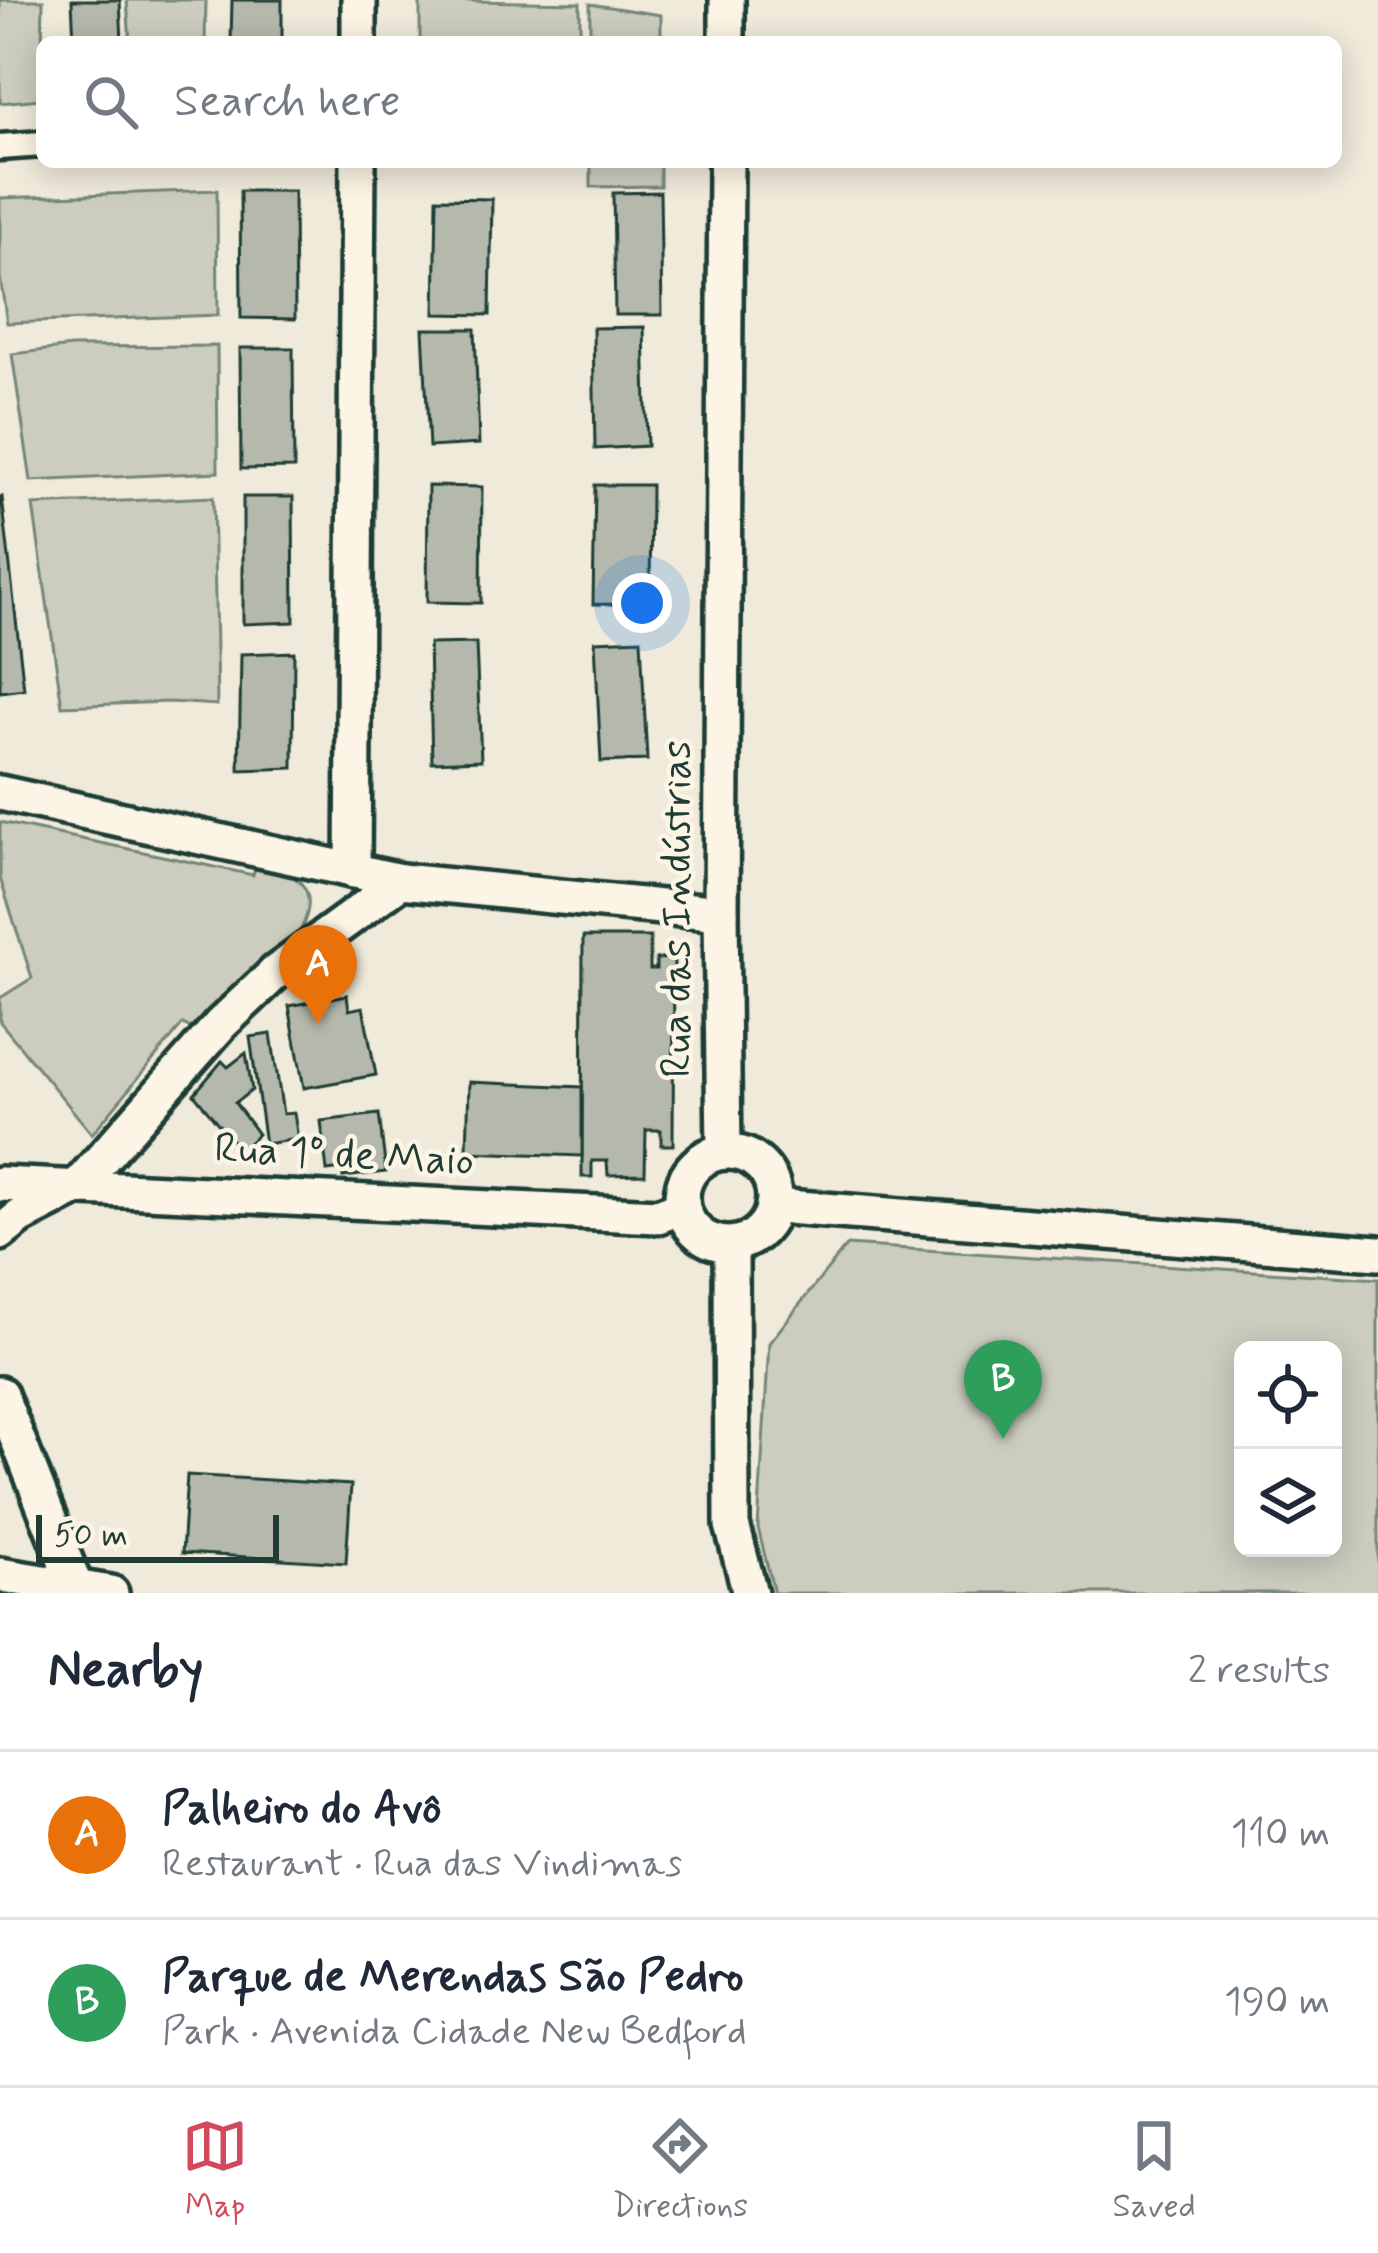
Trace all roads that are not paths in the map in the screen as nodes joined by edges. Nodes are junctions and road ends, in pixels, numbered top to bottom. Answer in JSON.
{"nodes":[{"id":1,"x":359,"y":0,"type":"edge"},
{"id":2,"x":727,"y":0,"type":"edge"},
{"id":3,"x":359,"y":36,"type":"edge"},
{"id":4,"x":727,"y":36,"type":"edge"},
{"id":5,"x":36,"y":144,"type":"edge"},
{"id":6,"x":0,"y":147,"type":"edge"},
{"id":7,"x":358,"y":168,"type":"edge"},
{"id":8,"x":726,"y":168,"type":"edge"},
{"id":9,"x":0,"y":793,"type":"edge"},
{"id":10,"x":353,"y":871,"type":"junction"},
{"id":11,"x":401,"y":881,"type":"junction"},
{"id":12,"x":722,"y":913,"type":"junction"},
{"id":13,"x":724,"y":1152,"type":"junction"},
{"id":14,"x":0,"y":1184,"type":"edge"},
{"id":15,"x":76,"y":1188,"type":"junction"},
{"id":16,"x":773,"y":1206,"type":"junction"},
{"id":17,"x":682,"y":1207,"type":"junction"},
{"id":18,"x":0,"y":1233,"type":"edge"},
{"id":19,"x":731,"y":1245,"type":"junction"},
{"id":20,"x":1378,"y":1253,"type":"edge"},
{"id":21,"x":0,"y":1394,"type":"edge"},
{"id":22,"x":0,"y":1575,"type":"edge"},
{"id":23,"x":77,"y":1591,"type":"edge"},
{"id":24,"x":111,"y":1593,"type":"edge"},
{"id":25,"x":750,"y":1593,"type":"edge"}],
"edges":[{"from":1,"to":3,"type":"street"},
{"from":2,"to":4,"type":"street"},
{"from":5,"to":6,"type":"street"},
{"from":7,"to":10,"type":"street"},
{"from":8,"to":12,"type":"street","name":"Rua das Indústrias"},
{"from":9,"to":10,"type":"street"},
{"from":10,"to":11,"type":"street"},
{"from":11,"to":12,"type":"street"},
{"from":11,"to":15,"type":"street"},
{"from":12,"to":13,"type":"street","name":"Rua das Indústrias"},
{"from":13,"to":16,"type":"street"},
{"from":13,"to":17,"type":"street"},
{"from":14,"to":15,"type":"street","name":"Rua 1º de Maio"},
{"from":15,"to":17,"type":"street","name":"Rua 1º de Maio"},
{"from":15,"to":18,"type":"street"},
{"from":16,"to":19,"type":"street"},
{"from":16,"to":20,"type":"street"},
{"from":17,"to":19,"type":"street"},
{"from":19,"to":25,"type":"street"},
{"from":21,"to":23,"type":"street"},
{"from":22,"to":23,"type":"street"},
{"from":23,"to":24,"type":"street"}]}
